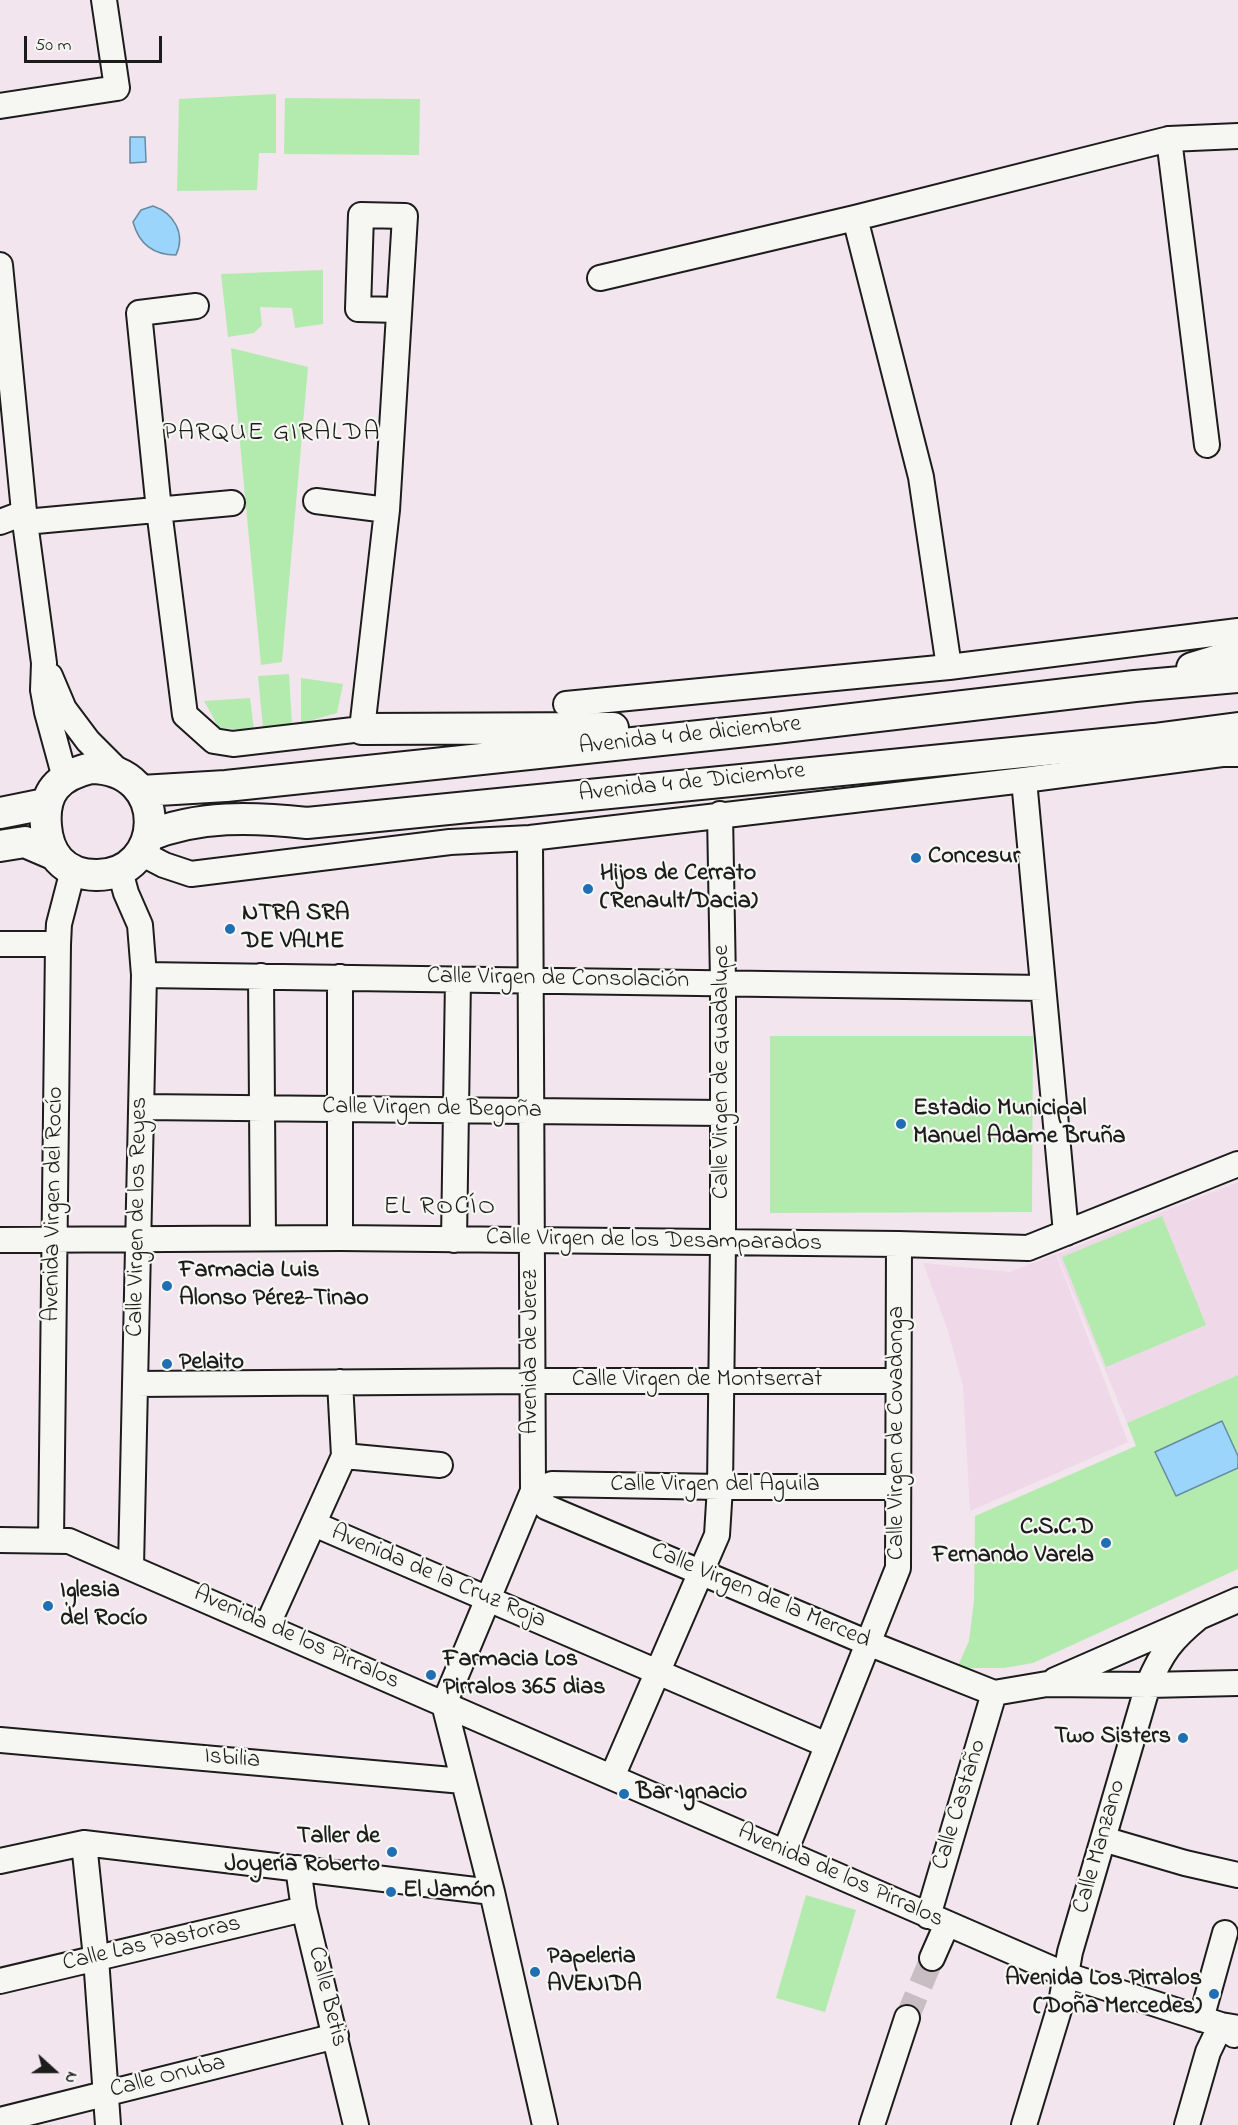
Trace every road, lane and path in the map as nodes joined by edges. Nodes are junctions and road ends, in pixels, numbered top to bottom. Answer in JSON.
{"nodes":[{"id":1,"x":104,"y":0,"type":"edge"},
{"id":2,"x":0,"y":106,"type":"edge"},
{"id":3,"x":1238,"y":136,"type":"edge"},
{"id":4,"x":1169,"y":139,"type":"junction"},
{"id":5,"x":855,"y":218,"type":"junction"},
{"id":6,"x":0,"y":265,"type":"edge"},
{"id":7,"x":600,"y":278,"type":"dead end"},
{"id":8,"x":196,"y":306,"type":"dead end"},
{"id":9,"x":399,"y":310,"type":"dead end"},
{"id":10,"x":1207,"y":445,"type":"dead end"},
{"id":11,"x":316,"y":501,"type":"dead end"},
{"id":12,"x":232,"y":503,"type":"dead end"},
{"id":13,"x":159,"y":510,"type":"junction"},
{"id":14,"x":387,"y":510,"type":"junction"},
{"id":15,"x":24,"y":517,"type":"junction"},
{"id":16,"x":0,"y":522,"type":"edge"},
{"id":17,"x":1238,"y":631,"type":"edge"},
{"id":18,"x":1238,"y":654,"type":"edge"},
{"id":19,"x":44,"y":663,"type":"junction"},
{"id":20,"x":948,"y":667,"type":"junction"},
{"id":21,"x":1238,"y":677,"type":"edge"},
{"id":22,"x":1132,"y":687,"type":"junction"},
{"id":23,"x":566,"y":704,"type":"dead end"},
{"id":24,"x":775,"y":728,"type":"junction"},
{"id":25,"x":1238,"y":728,"type":"edge"},
{"id":26,"x":362,"y":729,"type":"junction"},
{"id":27,"x":1238,"y":754,"type":"edge"},
{"id":28,"x":65,"y":778,"type":"junction"},
{"id":29,"x":1024,"y":780,"type":"junction"},
{"id":30,"x":130,"y":782,"type":"junction"},
{"id":31,"x":45,"y":804,"type":"junction"},
{"id":32,"x":0,"y":813,"type":"edge"},
{"id":33,"x":720,"y":814,"type":"junction"},
{"id":34,"x":530,"y":838,"type":"junction"},
{"id":35,"x":0,"y":846,"type":"edge"},
{"id":36,"x":136,"y":853,"type":"junction"},
{"id":37,"x":63,"y":862,"type":"junction"},
{"id":38,"x":0,"y":944,"type":"edge"},
{"id":39,"x":58,"y":944,"type":"junction"},
{"id":40,"x":144,"y":975,"type":"junction"},
{"id":41,"x":261,"y":976,"type":"junction"},
{"id":42,"x":340,"y":977,"type":"junction"},
{"id":43,"x":458,"y":979,"type":"junction"},
{"id":44,"x":530,"y":980,"type":"junction"},
{"id":45,"x":723,"y":982,"type":"junction"},
{"id":46,"x":1043,"y":988,"type":"junction"},
{"id":47,"x":142,"y":1107,"type":"junction"},
{"id":48,"x":263,"y":1108,"type":"junction"},
{"id":49,"x":340,"y":1109,"type":"junction"},
{"id":50,"x":455,"y":1110,"type":"junction"},
{"id":51,"x":531,"y":1111,"type":"junction"},
{"id":52,"x":723,"y":1113,"type":"junction"},
{"id":53,"x":1238,"y":1164,"type":"edge"},
{"id":54,"x":1066,"y":1233,"type":"junction"},
{"id":55,"x":139,"y":1238,"type":"junction"},
{"id":56,"x":263,"y":1238,"type":"junction"},
{"id":57,"x":339,"y":1238,"type":"junction"},
{"id":58,"x":0,"y":1240,"type":"edge"},
{"id":59,"x":54,"y":1240,"type":"junction"},
{"id":60,"x":454,"y":1240,"type":"junction"},
{"id":61,"x":532,"y":1241,"type":"junction"},
{"id":62,"x":723,"y":1242,"type":"junction"},
{"id":63,"x":899,"y":1244,"type":"junction"},
{"id":64,"x":532,"y":1381,"type":"junction"},
{"id":65,"x":898,"y":1381,"type":"junction"},
{"id":66,"x":340,"y":1382,"type":"junction"},
{"id":67,"x":721,"y":1382,"type":"junction"},
{"id":68,"x":135,"y":1384,"type":"junction"},
{"id":69,"x":344,"y":1456,"type":"junction"},
{"id":70,"x":440,"y":1465,"type":"dead end"},
{"id":71,"x":898,"y":1486,"type":"junction"},
{"id":72,"x":720,"y":1487,"type":"junction"},
{"id":73,"x":533,"y":1491,"type":"junction"},
{"id":74,"x":314,"y":1524,"type":"junction"},
{"id":75,"x":0,"y":1540,"type":"edge"},
{"id":76,"x":51,"y":1540,"type":"junction"},
{"id":77,"x":131,"y":1567,"type":"junction"},
{"id":78,"x":700,"y":1573,"type":"junction"},
{"id":79,"x":488,"y":1599,"type":"junction"},
{"id":80,"x":1238,"y":1600,"type":"edge"},
{"id":81,"x":1199,"y":1617,"type":"junction"},
{"id":82,"x":267,"y":1626,"type":"junction"},
{"id":83,"x":868,"y":1643,"type":"junction"},
{"id":84,"x":1138,"y":1643,"type":"junction"},
{"id":85,"x":1157,"y":1662,"type":"junction"},
{"id":86,"x":658,"y":1672,"type":"junction"},
{"id":87,"x":1238,"y":1683,"type":"edge"},
{"id":88,"x":1047,"y":1684,"type":"junction"},
{"id":89,"x":1148,"y":1685,"type":"junction"},
{"id":90,"x":994,"y":1694,"type":"junction"},
{"id":91,"x":444,"y":1704,"type":"junction"},
{"id":92,"x":0,"y":1740,"type":"edge"},
{"id":93,"x":827,"y":1745,"type":"junction"},
{"id":94,"x":612,"y":1777,"type":"junction"},
{"id":95,"x":463,"y":1781,"type":"junction"},
{"id":96,"x":1103,"y":1839,"type":"junction"},
{"id":97,"x":84,"y":1843,"type":"junction"},
{"id":98,"x":784,"y":1852,"type":"junction"},
{"id":99,"x":0,"y":1861,"type":"edge"},
{"id":100,"x":298,"y":1868,"type":"junction"},
{"id":101,"x":1238,"y":1875,"type":"edge"},
{"id":102,"x":492,"y":1892,"type":"junction"},
{"id":103,"x":304,"y":1910,"type":"junction"},
{"id":104,"x":937,"y":1920,"type":"junction"},
{"id":105,"x":1225,"y":1933,"type":"dead end"},
{"id":106,"x":96,"y":1958,"type":"junction"},
{"id":107,"x":932,"y":1958,"type":"tunnel mouth"},
{"id":108,"x":1066,"y":1975,"type":"junction"},
{"id":109,"x":0,"y":1981,"type":"edge"},
{"id":110,"x":907,"y":2018,"type":"tunnel mouth"},
{"id":111,"x":1225,"y":2028,"type":"edge"},
{"id":112,"x":336,"y":2036,"type":"junction"},
{"id":113,"x":106,"y":2094,"type":"junction"},
{"id":114,"x":0,"y":2120,"type":"edge"},
{"id":115,"x":108,"y":2125,"type":"edge"},
{"id":116,"x":356,"y":2125,"type":"edge"},
{"id":117,"x":546,"y":2125,"type":"edge"},
{"id":118,"x":872,"y":2125,"type":"edge"},
{"id":119,"x":1024,"y":2125,"type":"edge"},
{"id":120,"x":1187,"y":2125,"type":"edge"}],
"edges":[{"from":1,"to":2,"type":"street"},
{"from":3,"to":4,"type":"street"},
{"from":4,"to":5,"type":"street"},
{"from":4,"to":10,"type":"street"},
{"from":5,"to":7,"type":"street"},
{"from":5,"to":20,"type":"street"},
{"from":6,"to":15,"type":"street"},
{"from":8,"to":13,"type":"street"},
{"from":9,"to":14,"type":"street"},
{"from":11,"to":14,"type":"street"},
{"from":12,"to":13,"type":"street"},
{"from":13,"to":15,"type":"street"},
{"from":13,"to":26,"type":"street"},
{"from":14,"to":26,"type":"street"},
{"from":15,"to":16,"type":"street"},
{"from":15,"to":19,"type":"street"},
{"from":17,"to":20,"type":"street"},
{"from":18,"to":22,"type":"main road"},
{"from":19,"to":28,"type":"street"},
{"from":19,"to":30,"type":"street"},
{"from":20,"to":23,"type":"street"},
{"from":21,"to":22,"type":"main road","name":"Avenida 4 de diciembre"},
{"from":22,"to":24,"type":"main road","name":"Avenida 4 de diciembre"},
{"from":24,"to":26,"type":"main road"},
{"from":24,"to":30,"type":"main road","name":"Avenida 4 de diciembre"},
{"from":25,"to":36,"type":"main road","name":"Avenida 4 de Diciembre"},
{"from":27,"to":29,"type":"street"},
{"from":28,"to":30,"type":"main road"},
{"from":28,"to":31,"type":"main road"},
{"from":29,"to":33,"type":"street"},
{"from":29,"to":46,"type":"street"},
{"from":30,"to":36,"type":"main road"},
{"from":31,"to":32,"type":"main road"},
{"from":31,"to":37,"type":"main road"},
{"from":33,"to":34,"type":"street"},
{"from":33,"to":45,"type":"street","name":"Calle Virgen de Guadalupe"},
{"from":34,"to":36,"type":"street"},
{"from":34,"to":44,"type":"street","name":"Avenida de Jerez"},
{"from":35,"to":37,"type":"main road"},
{"from":36,"to":37,"type":"main road"},
{"from":36,"to":40,"type":"street","name":"Calle Virgen de los Reyes"},
{"from":37,"to":39,"type":"street","name":"Avenida Virgen del Rocío"},
{"from":38,"to":39,"type":"street"},
{"from":39,"to":59,"type":"street","name":"Avenida Virgen del Rocío"},
{"from":40,"to":41,"type":"street","name":"Calle Virgen de Consolación"},
{"from":40,"to":47,"type":"street","name":"Calle Virgen de los Reyes"},
{"from":41,"to":42,"type":"street","name":"Calle Virgen de Consolación"},
{"from":41,"to":48,"type":"street"},
{"from":42,"to":43,"type":"street","name":"Calle Virgen de Consolación"},
{"from":42,"to":49,"type":"street"},
{"from":43,"to":44,"type":"street","name":"Calle Virgen de Consolación"},
{"from":43,"to":50,"type":"street"},
{"from":44,"to":45,"type":"street","name":"Calle Virgen de Consolación"},
{"from":44,"to":51,"type":"street","name":"Avenida de Jerez"},
{"from":45,"to":46,"type":"street","name":"Calle Virgen de Consolación"},
{"from":45,"to":52,"type":"street","name":"Calle Virgen de Guadalupe"},
{"from":46,"to":54,"type":"street"},
{"from":47,"to":48,"type":"street","name":"Calle Virgen de Begoña"},
{"from":47,"to":55,"type":"street","name":"Calle Virgen de los Reyes"},
{"from":48,"to":49,"type":"street","name":"Calle Virgen de Begoña"},
{"from":48,"to":56,"type":"street"},
{"from":49,"to":50,"type":"street","name":"Calle Virgen de Begoña"},
{"from":49,"to":57,"type":"street"},
{"from":50,"to":51,"type":"street","name":"Calle Virgen de Begoña"},
{"from":50,"to":60,"type":"street"},
{"from":51,"to":52,"type":"street","name":"Calle Virgen de Begoña"},
{"from":51,"to":61,"type":"street","name":"Avenida de Jerez"},
{"from":52,"to":62,"type":"street","name":"Calle Virgen de Guadalupe"},
{"from":53,"to":54,"type":"street","name":"Calle Virgen de los Desamparados"},
{"from":54,"to":63,"type":"street","name":"Calle Virgen de los Desamparados"},
{"from":55,"to":56,"type":"street","name":"Calle Virgen de los Desamparados"},
{"from":55,"to":59,"type":"street","name":"Calle Virgen de los Desamparados"},
{"from":55,"to":68,"type":"street","name":"Calle Virgen de los Reyes"},
{"from":56,"to":57,"type":"street","name":"Calle Virgen de los Desamparados"},
{"from":57,"to":60,"type":"street","name":"Calle Virgen de los Desamparados"},
{"from":58,"to":59,"type":"street","name":"Calle Virgen de los Desamparados"},
{"from":59,"to":76,"type":"street","name":"Avenida Virgen del Rocío"},
{"from":60,"to":61,"type":"street","name":"Calle Virgen de los Desamparados"},
{"from":61,"to":62,"type":"street","name":"Calle Virgen de los Desamparados"},
{"from":61,"to":64,"type":"street","name":"Avenida de Jerez"},
{"from":62,"to":63,"type":"street","name":"Calle Virgen de los Desamparados"},
{"from":62,"to":67,"type":"street","name":"Calle Virgen de Guadalupe"},
{"from":63,"to":65,"type":"street","name":"Calle Virgen de Covadonga"},
{"from":64,"to":66,"type":"street","name":"Calle Virgen de Montserrat"},
{"from":64,"to":67,"type":"street","name":"Calle Virgen de Montserrat"},
{"from":64,"to":73,"type":"street","name":"Avenida de Jerez"},
{"from":65,"to":67,"type":"street","name":"Calle Virgen de Montserrat"},
{"from":65,"to":71,"type":"street","name":"Calle Virgen de Covadonga"},
{"from":66,"to":68,"type":"street","name":"Calle Virgen de Montserrat"},
{"from":66,"to":69,"type":"street"},
{"from":67,"to":72,"type":"street","name":"Calle Virgen de Guadalupe"},
{"from":68,"to":77,"type":"street","name":"Calle Virgen de los Reyes"},
{"from":69,"to":70,"type":"street"},
{"from":69,"to":74,"type":"street"},
{"from":71,"to":72,"type":"street","name":"Calle Virgen del Aguila"},
{"from":71,"to":83,"type":"street","name":"Calle Virgen de Covadonga"},
{"from":72,"to":73,"type":"street","name":"Calle Virgen del Aguila"},
{"from":72,"to":78,"type":"street","name":"Calle Virgen de Guadalupe"},
{"from":73,"to":78,"type":"street","name":"Calle Virgen de la Merced"},
{"from":73,"to":79,"type":"street","name":"Avenida de Jerez"},
{"from":74,"to":79,"type":"street","name":"Avenida de la Cruz Roja"},
{"from":74,"to":82,"type":"street"},
{"from":75,"to":76,"type":"street","name":"Avenida de los Pirralos"},
{"from":76,"to":77,"type":"street","name":"Avenida de los Pirralos"},
{"from":77,"to":82,"type":"street","name":"Avenida de los Pirralos"},
{"from":78,"to":83,"type":"street","name":"Calle Virgen de la Merced"},
{"from":78,"to":86,"type":"street","name":"Calle Virgen de Guadalupe"},
{"from":79,"to":86,"type":"street","name":"Avenida de la Cruz Roja"},
{"from":79,"to":91,"type":"street","name":"Avenida de Jerez"},
{"from":80,"to":81,"type":"street"},
{"from":81,"to":84,"type":"street"},
{"from":81,"to":85,"type":"street","name":"Calle Manzano"},
{"from":82,"to":91,"type":"street","name":"Avenida de los Pirralos"},
{"from":83,"to":90,"type":"street","name":"Calle Virgen de la Merced"},
{"from":83,"to":93,"type":"street","name":"Calle Virgen de Covadonga"},
{"from":84,"to":85,"type":"street"},
{"from":84,"to":88,"type":"street"},
{"from":85,"to":89,"type":"street","name":"Calle Manzano"},
{"from":86,"to":93,"type":"street","name":"Avenida de la Cruz Roja"},
{"from":86,"to":94,"type":"street","name":"Calle Virgen de Guadalupe"},
{"from":87,"to":89,"type":"street"},
{"from":88,"to":89,"type":"street"},
{"from":88,"to":90,"type":"street"},
{"from":89,"to":96,"type":"street","name":"Calle Manzano"},
{"from":90,"to":104,"type":"street","name":"Calle Castaño"},
{"from":91,"to":94,"type":"street","name":"Avenida de los Pirralos"},
{"from":91,"to":95,"type":"street"},
{"from":92,"to":95,"type":"street","name":"Isbilia"},
{"from":93,"to":98,"type":"street","name":"Calle Virgen de Covadonga"},
{"from":94,"to":98,"type":"street","name":"Avenida de los Pirralos"},
{"from":95,"to":102,"type":"street"},
{"from":96,"to":101,"type":"street"},
{"from":96,"to":108,"type":"street","name":"Calle Manzano"},
{"from":97,"to":99,"type":"street"},
{"from":97,"to":100,"type":"street"},
{"from":97,"to":106,"type":"street"},
{"from":98,"to":104,"type":"street","name":"Avenida de los Pirralos"},
{"from":100,"to":102,"type":"street"},
{"from":100,"to":103,"type":"street","name":"Calle Betis"},
{"from":102,"to":117,"type":"street"},
{"from":103,"to":106,"type":"street","name":"Calle Las Pastoras"},
{"from":103,"to":112,"type":"street","name":"Calle Betis"},
{"from":104,"to":107,"type":"street","name":"Calle Castaño"},
{"from":104,"to":108,"type":"street","name":"Avenida de los Pirralos"},
{"from":105,"to":111,"type":"street"},
{"from":106,"to":109,"type":"street","name":"Calle Las Pastoras"},
{"from":106,"to":113,"type":"street"},
{"from":108,"to":111,"type":"street","name":"Avenida de los Pirralos"},
{"from":108,"to":119,"type":"street","name":"Calle Manzano"},
{"from":110,"to":118,"type":"street"},
{"from":111,"to":120,"type":"street"},
{"from":112,"to":113,"type":"street","name":"Calle Onuba"},
{"from":112,"to":116,"type":"street","name":"Calle Betis"},
{"from":113,"to":114,"type":"street","name":"Calle Onuba"},
{"from":113,"to":115,"type":"street"}]}
